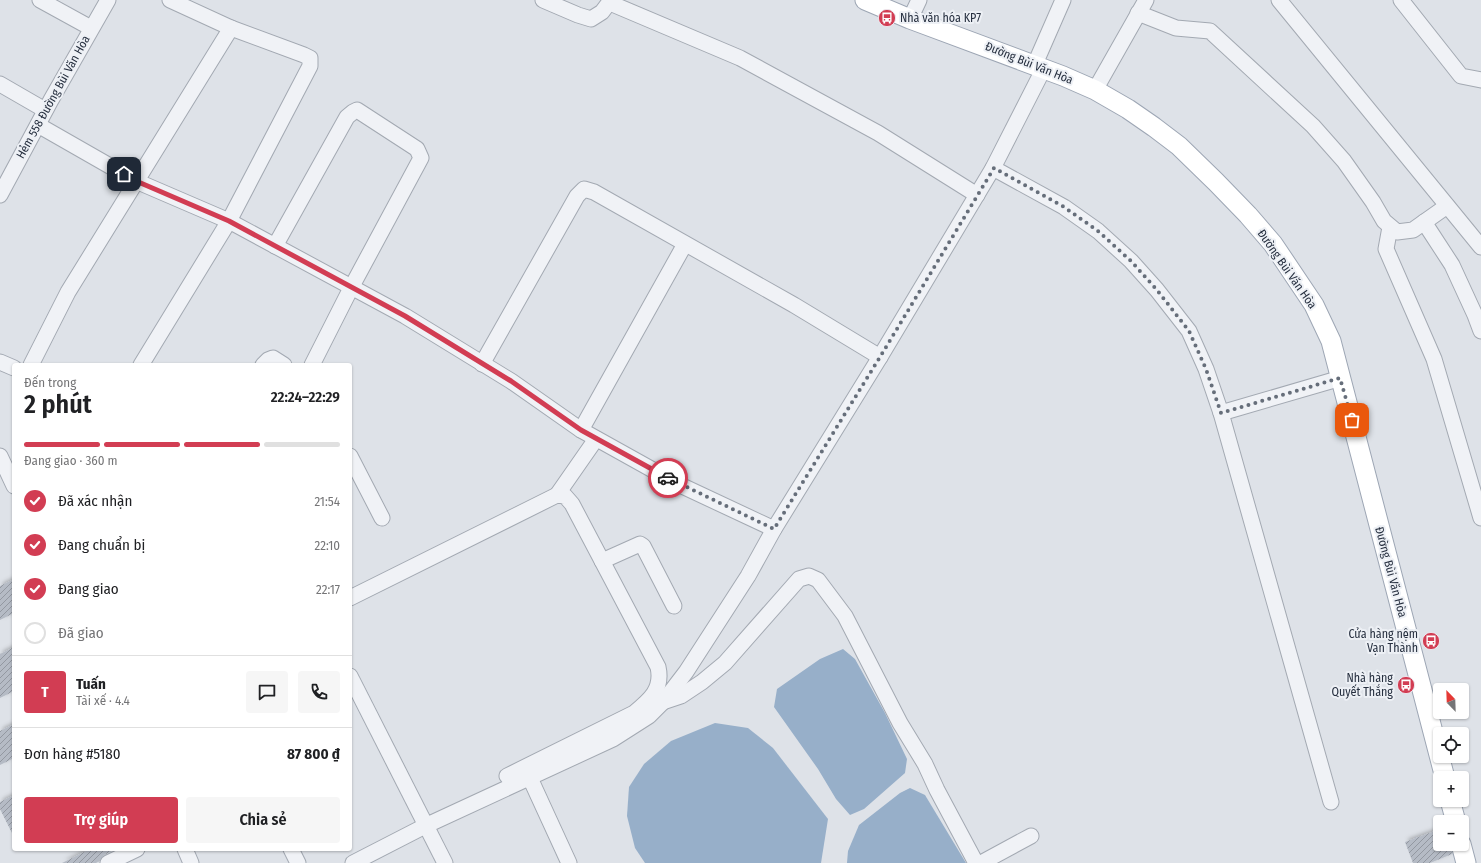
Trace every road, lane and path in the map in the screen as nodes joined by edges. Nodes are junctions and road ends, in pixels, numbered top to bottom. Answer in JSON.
{"nodes":[{"id":1,"x":40,"y":0,"type":"edge"},
{"id":2,"x":108,"y":0,"type":"edge"},
{"id":3,"x":170,"y":0,"type":"edge"},
{"id":4,"x":543,"y":0,"type":"edge"},
{"id":5,"x":865,"y":0,"type":"edge"},
{"id":6,"x":919,"y":0,"type":"edge"},
{"id":7,"x":1063,"y":0,"type":"edge"},
{"id":8,"x":1279,"y":0,"type":"edge"},
{"id":9,"x":1401,"y":0,"type":"edge"},
{"id":10,"x":611,"y":2,"type":"edge"},
{"id":11,"x":1142,"y":6,"type":"edge"},
{"id":12,"x":910,"y":18,"type":"junction"},
{"id":13,"x":91,"y":28,"type":"junction"},
{"id":14,"x":231,"y":28,"type":"junction"},
{"id":15,"x":1039,"y":66,"type":"junction"},
{"id":16,"x":1481,"y":80,"type":"edge"},
{"id":17,"x":0,"y":84,"type":"edge"},
{"id":18,"x":1095,"y":90,"type":"junction"},
{"id":19,"x":45,"y":110,"type":"junction"},
{"id":20,"x":38,"y":124,"type":"junction"},
{"id":21,"x":994,"y":168,"type":"junction"},
{"id":22,"x":136,"y":181,"type":"junction"},
{"id":23,"x":0,"y":195,"type":"edge"},
{"id":24,"x":977,"y":195,"type":"junction"},
{"id":25,"x":1447,"y":206,"type":"junction"},
{"id":26,"x":229,"y":221,"type":"junction"},
{"id":27,"x":1424,"y":222,"type":"junction"},
{"id":28,"x":1390,"y":228,"type":"junction"},
{"id":29,"x":685,"y":244,"type":"junction"},
{"id":30,"x":275,"y":246,"type":"junction"},
{"id":31,"x":1481,"y":247,"type":"edge"},
{"id":32,"x":351,"y":288,"type":"junction"},
{"id":33,"x":1481,"y":331,"type":"edge"},
{"id":34,"x":880,"y":357,"type":"junction"},
{"id":35,"x":0,"y":362,"type":"edge"},
{"id":36,"x":32,"y":363,"type":"edge"},
{"id":37,"x":142,"y":363,"type":"edge"},
{"id":38,"x":265,"y":363,"type":"edge"},
{"id":39,"x":281,"y":363,"type":"edge"},
{"id":40,"x":313,"y":363,"type":"edge"},
{"id":41,"x":482,"y":364,"type":"junction"},
{"id":42,"x":12,"y":367,"type":"edge"},
{"id":43,"x":1340,"y":378,"type":"junction"},
{"id":44,"x":1221,"y":413,"type":"junction"},
{"id":45,"x":581,"y":430,"type":"junction"},
{"id":46,"x":596,"y":439,"type":"junction"},
{"id":47,"x":0,"y":456,"type":"edge"},
{"id":48,"x":352,"y":460,"type":"edge"},
{"id":49,"x":12,"y":482,"type":"edge"},
{"id":50,"x":557,"y":496,"type":"junction"},
{"id":51,"x":382,"y":518,"type":"dead end"},
{"id":52,"x":1481,"y":518,"type":"edge"},
{"id":53,"x":774,"y":529,"type":"junction"},
{"id":54,"x":602,"y":561,"type":"junction"},
{"id":55,"x":352,"y":597,"type":"edge"},
{"id":56,"x":674,"y":606,"type":"dead end"},
{"id":57,"x":352,"y":680,"type":"edge"},
{"id":58,"x":663,"y":702,"type":"junction"},
{"id":59,"x":1443,"y":771,"type":"edge"},
{"id":60,"x":507,"y":776,"type":"dead end"},
{"id":61,"x":530,"y":778,"type":"junction"},
{"id":62,"x":1332,"y":802,"type":"dead end"},
{"id":63,"x":425,"y":826,"type":"junction"},
{"id":64,"x":1031,"y":836,"type":"dead end"},
{"id":65,"x":133,"y":851,"type":"edge"},
{"id":66,"x":186,"y":851,"type":"edge"},
{"id":67,"x":292,"y":851,"type":"edge"},
{"id":68,"x":1463,"y":851,"type":"edge"},
{"id":69,"x":108,"y":863,"type":"edge"},
{"id":70,"x":191,"y":863,"type":"edge"},
{"id":71,"x":298,"y":863,"type":"edge"},
{"id":72,"x":353,"y":863,"type":"edge"},
{"id":73,"x":445,"y":863,"type":"edge"},
{"id":74,"x":569,"y":863,"type":"edge"},
{"id":75,"x":976,"y":863,"type":"edge"},
{"id":76,"x":981,"y":863,"type":"edge"},
{"id":77,"x":1466,"y":863,"type":"edge"}],
"edges":[{"from":1,"to":13,"type":"street"},
{"from":2,"to":13,"type":"street","name":"Hẻm 558 Đường Bùi Văn Hòa"},
{"from":3,"to":14,"type":"street"},
{"from":4,"to":10,"type":"street"},
{"from":5,"to":12,"type":"main road","name":"Đường Bùi Văn Hòa"},
{"from":6,"to":12,"type":"street"},
{"from":7,"to":15,"type":"street"},
{"from":8,"to":25,"type":"street"},
{"from":9,"to":16,"type":"street"},
{"from":10,"to":24,"type":"street"},
{"from":11,"to":18,"type":"street"},
{"from":11,"to":28,"type":"street"},
{"from":12,"to":15,"type":"main road","name":"Đường Bùi Văn Hòa"},
{"from":13,"to":19,"type":"street","name":"Hẻm 558 Đường Bùi Văn Hòa"},
{"from":14,"to":22,"type":"street"},
{"from":14,"to":26,"type":"street"},
{"from":15,"to":18,"type":"main road","name":"Đường Bùi Văn Hòa"},
{"from":15,"to":21,"type":"street"},
{"from":17,"to":19,"type":"street"},
{"from":18,"to":43,"type":"main road","name":"Đường Bùi Văn Hòa"},
{"from":19,"to":20,"type":"street","name":"Hẻm 558 Đường Bùi Văn Hòa"},
{"from":20,"to":22,"type":"street"},
{"from":20,"to":23,"type":"street","name":"Hẻm 558 Đường Bùi Văn Hòa"},
{"from":21,"to":24,"type":"street"},
{"from":21,"to":44,"type":"street"},
{"from":22,"to":26,"type":"street"},
{"from":22,"to":36,"type":"street"},
{"from":24,"to":34,"type":"street"},
{"from":25,"to":27,"type":"street"},
{"from":25,"to":31,"type":"street"},
{"from":26,"to":30,"type":"street"},
{"from":26,"to":37,"type":"street"},
{"from":27,"to":28,"type":"street"},
{"from":27,"to":33,"type":"street"},
{"from":28,"to":52,"type":"street"},
{"from":29,"to":34,"type":"street"},
{"from":29,"to":41,"type":"street"},
{"from":29,"to":45,"type":"street"},
{"from":30,"to":32,"type":"street"},
{"from":30,"to":32,"type":"street"},
{"from":32,"to":40,"type":"street"},
{"from":32,"to":41,"type":"street"},
{"from":34,"to":53,"type":"street"},
{"from":35,"to":42,"type":"street"},
{"from":38,"to":39,"type":"street"},
{"from":41,"to":45,"type":"street"},
{"from":43,"to":44,"type":"street"},
{"from":43,"to":59,"type":"main road","name":"Đường Bùi Văn Hòa"},
{"from":44,"to":62,"type":"street"},
{"from":45,"to":46,"type":"street"},
{"from":46,"to":50,"type":"street"},
{"from":46,"to":53,"type":"street"},
{"from":47,"to":49,"type":"street"},
{"from":48,"to":51,"type":"street"},
{"from":50,"to":54,"type":"street"},
{"from":50,"to":55,"type":"street"},
{"from":53,"to":58,"type":"street"},
{"from":54,"to":56,"type":"street"},
{"from":54,"to":60,"type":"street"},
{"from":57,"to":63,"type":"street"},
{"from":58,"to":61,"type":"street"},
{"from":58,"to":75,"type":"street"},
{"from":61,"to":63,"type":"street"},
{"from":61,"to":74,"type":"street"},
{"from":63,"to":72,"type":"street"},
{"from":63,"to":73,"type":"street"},
{"from":64,"to":76,"type":"street"},
{"from":65,"to":69,"type":"street"},
{"from":66,"to":70,"type":"street"},
{"from":67,"to":71,"type":"street"},
{"from":68,"to":77,"type":"main road"}]}
